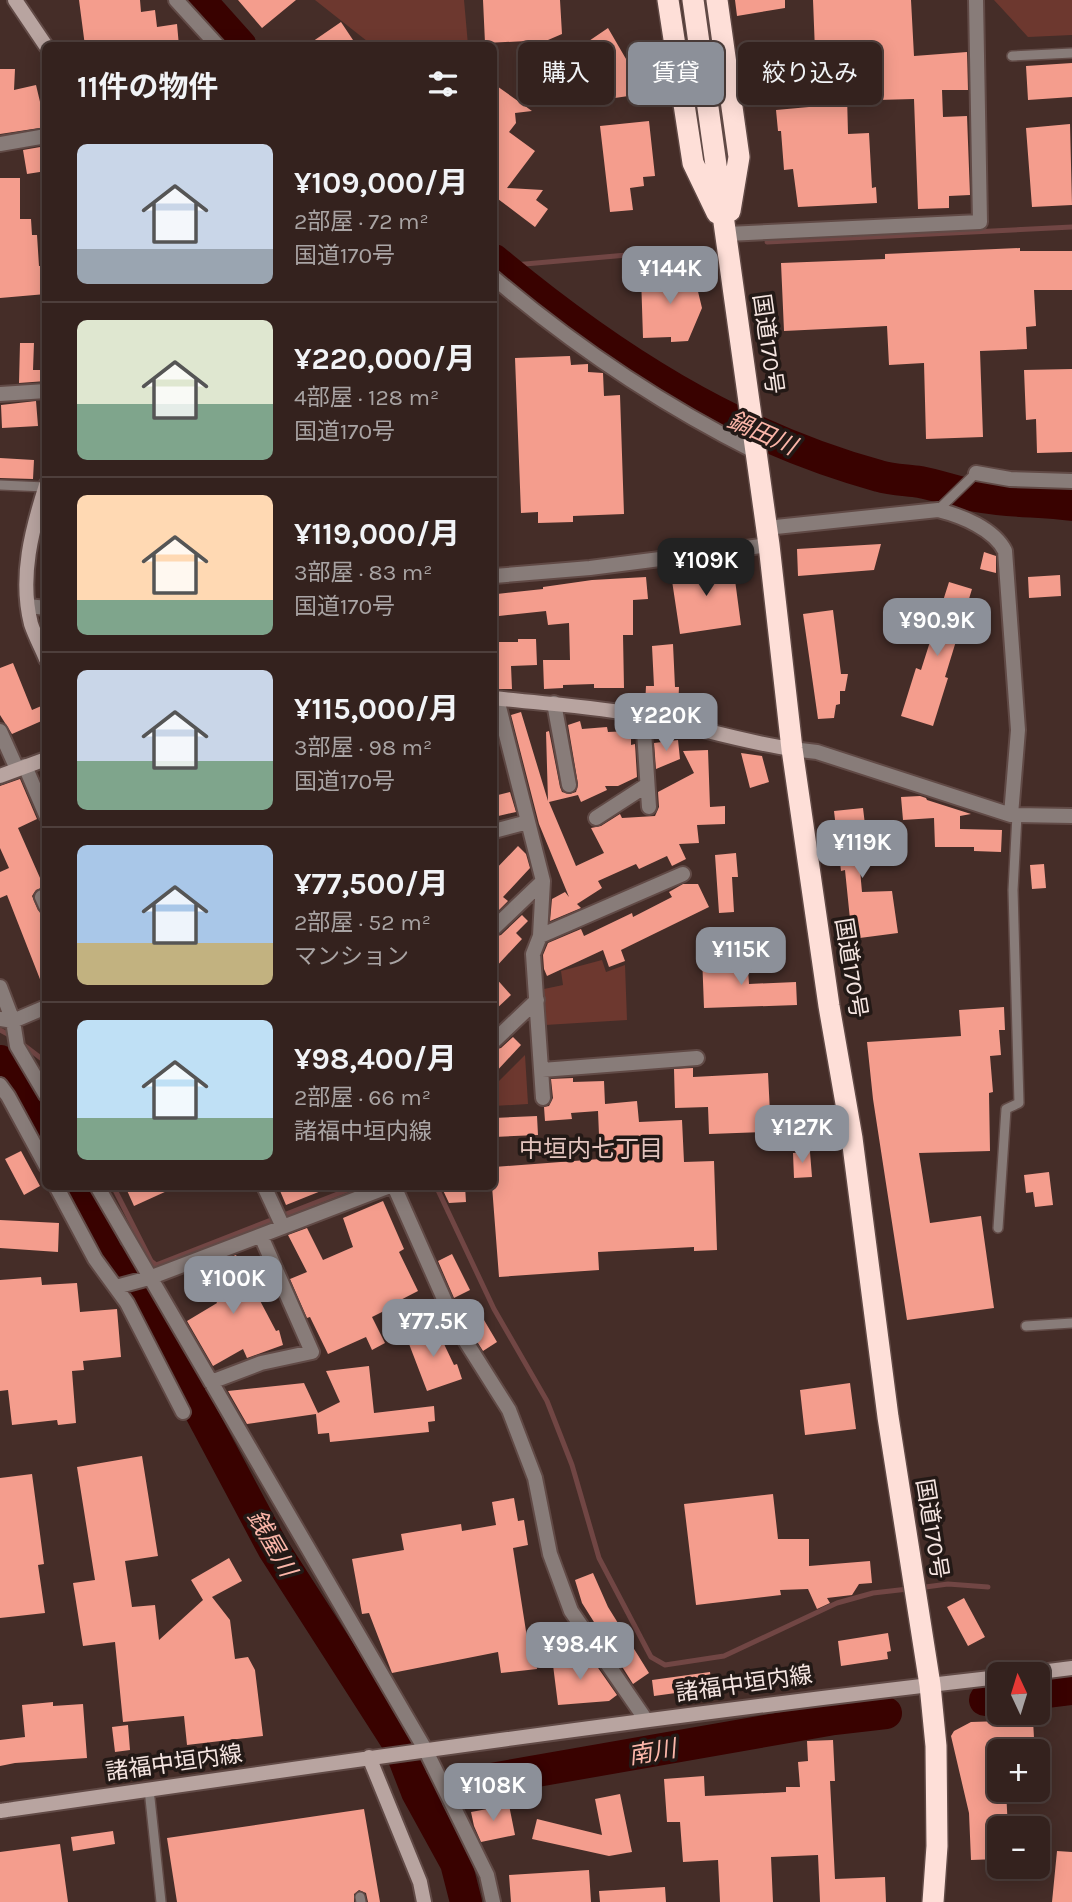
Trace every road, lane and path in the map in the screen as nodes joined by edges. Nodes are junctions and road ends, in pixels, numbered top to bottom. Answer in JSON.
{"nodes":[{"id":1,"x":15,"y":0,"type":"edge"},
{"id":2,"x":176,"y":0,"type":"edge"},
{"id":3,"x":668,"y":0,"type":"edge"},
{"id":4,"x":693,"y":0,"type":"edge"},
{"id":5,"x":717,"y":0,"type":"edge"},
{"id":6,"x":976,"y":0,"type":"edge"},
{"id":7,"x":43,"y":42,"type":"edge"},
{"id":8,"x":214,"y":42,"type":"edge"},
{"id":9,"x":1072,"y":53,"type":"edge"},
{"id":10,"x":1012,"y":56,"type":"dead end"},
{"id":11,"x":42,"y":137,"type":"edge"},
{"id":12,"x":0,"y":144,"type":"edge"},
{"id":13,"x":727,"y":234,"type":"junction"},
{"id":14,"x":497,"y":280,"type":"edge"},
{"id":15,"x":42,"y":391,"type":"edge"},
{"id":16,"x":0,"y":394,"type":"edge"},
{"id":17,"x":755,"y":446,"type":"junction"},
{"id":18,"x":973,"y":476,"type":"joint"},
{"id":19,"x":1072,"y":481,"type":"edge"},
{"id":20,"x":0,"y":485,"type":"edge"},
{"id":21,"x":42,"y":486,"type":"edge"},
{"id":22,"x":42,"y":496,"type":"edge"},
{"id":23,"x":942,"y":506,"type":"junction"},
{"id":24,"x":767,"y":536,"type":"junction"},
{"id":25,"x":497,"y":576,"type":"edge"},
{"id":26,"x":28,"y":606,"type":"junction"},
{"id":27,"x":42,"y":608,"type":"edge"},
{"id":28,"x":42,"y":649,"type":"edge"},
{"id":29,"x":497,"y":699,"type":"edge"},
{"id":30,"x":554,"y":703,"type":"junction"},
{"id":31,"x":497,"y":706,"type":"edge"},
{"id":32,"x":643,"y":716,"type":"junction"},
{"id":33,"x":0,"y":731,"type":"edge"},
{"id":34,"x":792,"y":749,"type":"junction"},
{"id":35,"x":42,"y":760,"type":"edge"},
{"id":36,"x":21,"y":768,"type":"junction"},
{"id":37,"x":0,"y":776,"type":"edge"},
{"id":38,"x":569,"y":785,"type":"dead end"},
{"id":39,"x":647,"y":785,"type":"junction"},
{"id":40,"x":649,"y":807,"type":"dead end"},
{"id":41,"x":42,"y":808,"type":"edge"},
{"id":42,"x":1014,"y":815,"type":"junction"},
{"id":43,"x":1072,"y":816,"type":"edge"},
{"id":44,"x":596,"y":818,"type":"dead end"},
{"id":45,"x":528,"y":822,"type":"junction"},
{"id":46,"x":497,"y":830,"type":"edge"},
{"id":47,"x":683,"y":874,"type":"dead end"},
{"id":48,"x":543,"y":881,"type":"junction"},
{"id":49,"x":497,"y":926,"type":"edge"},
{"id":50,"x":540,"y":936,"type":"junction"},
{"id":51,"x":0,"y":987,"type":"edge"},
{"id":52,"x":537,"y":1000,"type":"junction"},
{"id":53,"x":42,"y":1009,"type":"edge"},
{"id":54,"x":11,"y":1030,"type":"edge"},
{"id":55,"x":497,"y":1038,"type":"edge"},
{"id":56,"x":697,"y":1058,"type":"dead end"},
{"id":57,"x":542,"y":1070,"type":"junction"},
{"id":58,"x":0,"y":1085,"type":"edge"},
{"id":59,"x":42,"y":1088,"type":"edge"},
{"id":60,"x":544,"y":1098,"type":"dead end"},
{"id":61,"x":42,"y":1159,"type":"edge"},
{"id":62,"x":58,"y":1190,"type":"edge"},
{"id":63,"x":99,"y":1190,"type":"edge"},
{"id":64,"x":266,"y":1190,"type":"edge"},
{"id":65,"x":379,"y":1190,"type":"edge"},
{"id":66,"x":394,"y":1190,"type":"edge"},
{"id":67,"x":280,"y":1220,"type":"junction"},
{"id":68,"x":998,"y":1228,"type":"dead end"},
{"id":69,"x":261,"y":1236,"type":"junction"},
{"id":70,"x":149,"y":1278,"type":"junction"},
{"id":71,"x":116,"y":1287,"type":"junction"},
{"id":72,"x":1072,"y":1323,"type":"edge"},
{"id":73,"x":1026,"y":1326,"type":"dead end"},
{"id":74,"x":211,"y":1382,"type":"junction"},
{"id":75,"x":183,"y":1412,"type":"dead end"},
{"id":76,"x":1072,"y":1668,"type":"edge"},
{"id":77,"x":1050,"y":1671,"type":"edge"},
{"id":78,"x":987,"y":1678,"type":"edge"},
{"id":79,"x":930,"y":1685,"type":"junction"},
{"id":80,"x":646,"y":1720,"type":"junction"},
{"id":81,"x":419,"y":1750,"type":"junction"},
{"id":82,"x":369,"y":1757,"type":"junction"},
{"id":83,"x":149,"y":1789,"type":"junction"},
{"id":84,"x":0,"y":1811,"type":"edge"},
{"id":85,"x":161,"y":1902,"type":"edge"},
{"id":86,"x":424,"y":1902,"type":"edge"},
{"id":87,"x":493,"y":1902,"type":"edge"},
{"id":88,"x":933,"y":1902,"type":"edge"}],
"edges":[{"from":1,"to":7,"type":"street"},
{"from":2,"to":8,"type":"street"},
{"from":3,"to":13,"type":"highway"},
{"from":4,"to":13,"type":"highway","name":"国道170号"},
{"from":5,"to":13,"type":"highway"},
{"from":6,"to":13,"type":"street"},
{"from":9,"to":10,"type":"lane"},
{"from":11,"to":12,"type":"street"},
{"from":13,"to":17,"type":"highway","name":"国道170号"},
{"from":14,"to":17,"type":"street"},
{"from":15,"to":16,"type":"street"},
{"from":17,"to":24,"type":"highway","name":"国道170号"},
{"from":18,"to":19,"type":"street"},
{"from":18,"to":23,"type":"lane"},
{"from":20,"to":21,"type":"lane"},
{"from":22,"to":26,"type":"street"},
{"from":23,"to":24,"type":"street"},
{"from":23,"to":42,"type":"street"},
{"from":24,"to":25,"type":"street"},
{"from":24,"to":34,"type":"highway","name":"国道170号"},
{"from":26,"to":27,"type":"street"},
{"from":26,"to":28,"type":"street"},
{"from":29,"to":30,"type":"street"},
{"from":30,"to":32,"type":"street"},
{"from":30,"to":38,"type":"street"},
{"from":31,"to":45,"type":"street"},
{"from":32,"to":34,"type":"street"},
{"from":32,"to":39,"type":"street"},
{"from":33,"to":36,"type":"street"},
{"from":34,"to":42,"type":"street"},
{"from":34,"to":79,"type":"highway","name":"国道170号"},
{"from":35,"to":36,"type":"street"},
{"from":36,"to":37,"type":"street"},
{"from":36,"to":41,"type":"street"},
{"from":39,"to":40,"type":"street"},
{"from":39,"to":44,"type":"street"},
{"from":42,"to":43,"type":"street"},
{"from":42,"to":68,"type":"lane"},
{"from":45,"to":46,"type":"street"},
{"from":45,"to":48,"type":"street"},
{"from":47,"to":50,"type":"street"},
{"from":48,"to":49,"type":"street"},
{"from":48,"to":50,"type":"street"},
{"from":50,"to":52,"type":"street"},
{"from":51,"to":54,"type":"street"},
{"from":52,"to":55,"type":"street"},
{"from":52,"to":57,"type":"street"},
{"from":53,"to":54,"type":"street"},
{"from":54,"to":59,"type":"street"},
{"from":56,"to":57,"type":"street"},
{"from":57,"to":60,"type":"street"},
{"from":58,"to":61,"type":"street"},
{"from":62,"to":71,"type":"street"},
{"from":63,"to":70,"type":"street"},
{"from":64,"to":67,"type":"street"},
{"from":65,"to":67,"type":"street"},
{"from":66,"to":80,"type":"street"},
{"from":67,"to":69,"type":"street"},
{"from":69,"to":70,"type":"street"},
{"from":69,"to":74,"type":"street"},
{"from":70,"to":71,"type":"street"},
{"from":70,"to":74,"type":"street"},
{"from":71,"to":75,"type":"street"},
{"from":72,"to":73,"type":"lane"},
{"from":74,"to":81,"type":"street"},
{"from":76,"to":77,"type":"street"},
{"from":78,"to":79,"type":"street","name":"諸福中垣内線"},
{"from":79,"to":80,"type":"street","name":"諸福中垣内線"},
{"from":79,"to":88,"type":"highway","name":"国道170号"},
{"from":80,"to":81,"type":"street","name":"諸福中垣内線"},
{"from":81,"to":82,"type":"street","name":"諸福中垣内線"},
{"from":81,"to":87,"type":"street"},
{"from":82,"to":83,"type":"street","name":"諸福中垣内線"},
{"from":82,"to":86,"type":"street"},
{"from":83,"to":84,"type":"street","name":"諸福中垣内線"},
{"from":83,"to":85,"type":"lane"}]}
